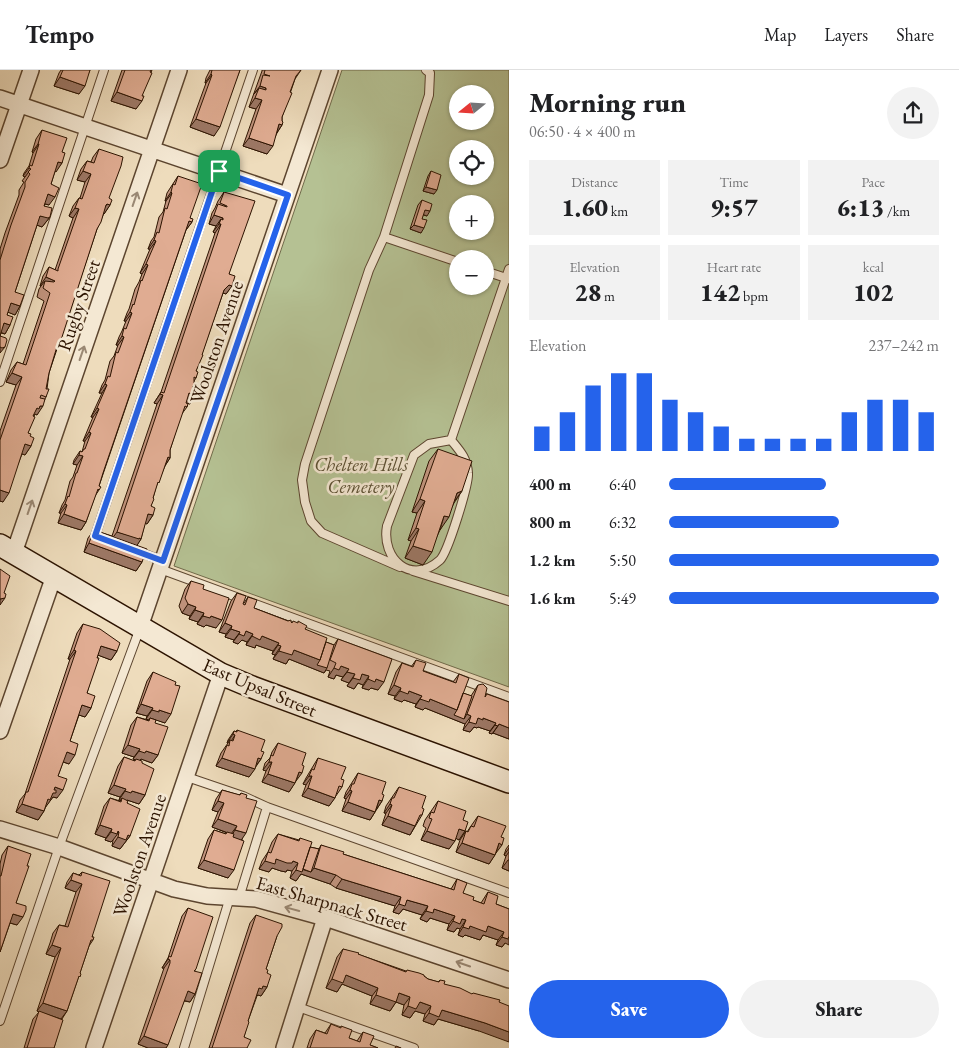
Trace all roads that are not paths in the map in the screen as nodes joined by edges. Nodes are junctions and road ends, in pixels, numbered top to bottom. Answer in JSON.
{"nodes":[{"id":1,"x":31,"y":70,"type":"edge"},
{"id":2,"x":104,"y":70,"type":"edge"},
{"id":3,"x":179,"y":70,"type":"edge"},
{"id":4,"x":253,"y":70,"type":"edge"},
{"id":5,"x":330,"y":70,"type":"edge"},
{"id":6,"x":426,"y":70,"type":"edge"},
{"id":7,"x":0,"y":98,"type":"edge"},
{"id":8,"x":19,"y":104,"type":"junction"},
{"id":9,"x":85,"y":126,"type":"junction"},
{"id":10,"x":152,"y":149,"type":"junction"},
{"id":11,"x":0,"y":160,"type":"edge"},
{"id":12,"x":219,"y":171,"type":"junction"},
{"id":13,"x":288,"y":195,"type":"junction"},
{"id":14,"x":384,"y":237,"type":"junction"},
{"id":15,"x":449,"y":259,"type":"edge"},
{"id":16,"x":509,"y":269,"type":"edge"},
{"id":17,"x":494,"y":274,"type":"edge"},
{"id":18,"x":508,"y":279,"type":"edge"},
{"id":19,"x":0,"y":382,"type":"edge"},
{"id":20,"x":451,"y":440,"type":"junction"},
{"id":21,"x":103,"y":539,"type":"edge"},
{"id":22,"x":129,"y":548,"type":"edge"},
{"id":23,"x":7,"y":549,"type":"edge"},
{"id":24,"x":162,"y":565,"type":"junction"},
{"id":25,"x":400,"y":566,"type":"junction"},
{"id":26,"x":411,"y":570,"type":"junction"},
{"id":27,"x":54,"y":576,"type":"junction"},
{"id":28,"x":509,"y":601,"type":"edge"},
{"id":29,"x":140,"y":627,"type":"junction"},
{"id":30,"x":221,"y":674,"type":"junction"},
{"id":31,"x":509,"y":697,"type":"edge"},
{"id":32,"x":0,"y":731,"type":"edge"},
{"id":33,"x":187,"y":777,"type":"junction"},
{"id":34,"x":509,"y":782,"type":"edge"},
{"id":35,"x":267,"y":807,"type":"junction"},
{"id":36,"x":0,"y":829,"type":"edge"},
{"id":37,"x":59,"y":847,"type":"junction"},
{"id":38,"x":151,"y":881,"type":"junction"},
{"id":39,"x":509,"y":892,"type":"edge"},
{"id":40,"x":234,"y":898,"type":"junction"},
{"id":41,"x":325,"y":918,"type":"junction"},
{"id":42,"x":509,"y":980,"type":"edge"},
{"id":43,"x":298,"y":1006,"type":"junction"},
{"id":44,"x":0,"y":1022,"type":"edge"},
{"id":45,"x":94,"y":1048,"type":"edge"},
{"id":46,"x":184,"y":1048,"type":"edge"},
{"id":47,"x":284,"y":1048,"type":"edge"},
{"id":48,"x":414,"y":1048,"type":"edge"}],
"edges":[{"from":1,"to":8,"type":"street"},
{"from":2,"to":9,"type":"lane"},
{"from":3,"to":10,"type":"street","name":"Rugby Street"},
{"from":4,"to":12,"type":"lane"},
{"from":5,"to":13,"type":"street","name":"Woolston Avenue"},
{"from":6,"to":14,"type":"lane"},
{"from":7,"to":8,"type":"street"},
{"from":8,"to":9,"type":"street"},
{"from":8,"to":11,"type":"street"},
{"from":9,"to":10,"type":"street"},
{"from":9,"to":19,"type":"lane"},
{"from":10,"to":12,"type":"street"},
{"from":23,"to":10,"type":"street","name":"Rugby Street","one_way":true},
{"from":12,"to":13,"type":"street"},
{"from":12,"to":21,"type":"lane"},
{"from":13,"to":24,"type":"street","name":"Woolston Avenue"},
{"from":14,"to":15,"type":"lane"},
{"from":14,"to":25,"type":"lane"},
{"from":16,"to":18,"type":"lane"},
{"from":17,"to":18,"type":"lane"},
{"from":18,"to":20,"type":"lane"},
{"from":20,"to":25,"type":"lane"},
{"from":20,"to":26,"type":"lane"},
{"from":22,"to":24,"type":"lane"},
{"from":23,"to":27,"type":"street","name":"East Upsal Street"},
{"from":24,"to":29,"type":"street","name":"Woolston Avenue"},
{"from":24,"to":31,"type":"lane"},
{"from":25,"to":26,"type":"lane"},
{"from":26,"to":28,"type":"lane"},
{"from":27,"to":29,"type":"street","name":"East Upsal Street"},
{"from":27,"to":32,"type":"street"},
{"from":29,"to":30,"type":"street","name":"East Upsal Street"},
{"from":29,"to":37,"type":"lane"},
{"from":30,"to":33,"type":"street","name":"Woolston Avenue"},
{"from":30,"to":34,"type":"street","name":"East Upsal Street"},
{"from":33,"to":35,"type":"lane"},
{"from":33,"to":38,"type":"street","name":"Woolston Avenue"},
{"from":35,"to":39,"type":"lane"},
{"from":35,"to":40,"type":"lane"},
{"from":36,"to":37,"type":"street","name":"East Sharpnack Street"},
{"from":37,"to":38,"type":"street","name":"East Sharpnack Street"},
{"from":37,"to":44,"type":"lane"},
{"from":38,"to":40,"type":"street","name":"East Sharpnack Street"},
{"from":38,"to":45,"type":"street","name":"Woolston Avenue"},
{"from":41,"to":40,"type":"street","name":"East Sharpnack Street","one_way":true},
{"from":40,"to":46,"type":"lane"},
{"from":42,"to":41,"type":"street","name":"East Sharpnack Street","one_way":true},
{"from":41,"to":43,"type":"street"},
{"from":43,"to":47,"type":"street"},
{"from":43,"to":48,"type":"lane"}]}
